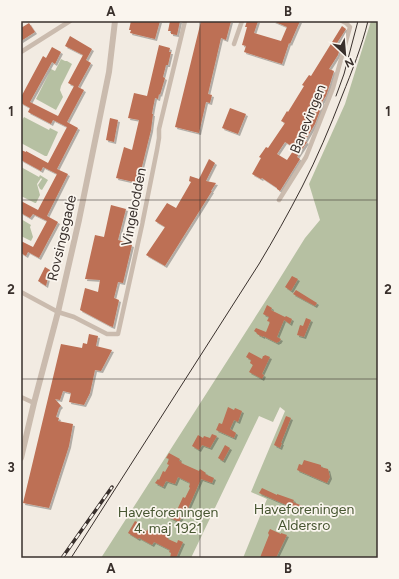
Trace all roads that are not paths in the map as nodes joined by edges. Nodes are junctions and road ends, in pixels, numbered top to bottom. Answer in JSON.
{"nodes":[{"id":1,"x":70,"y":21,"type":"edge"},
{"id":2,"x":115,"y":21,"type":"edge"},
{"id":3,"x":185,"y":21,"type":"edge"},
{"id":4,"x":242,"y":21,"type":"edge"},
{"id":5,"x":342,"y":21,"type":"edge"},
{"id":6,"x":234,"y":44,"type":"dead end"},
{"id":7,"x":21,"y":52,"type":"edge"},
{"id":8,"x":279,"y":200,"type":"dead end"},
{"id":9,"x":21,"y":292,"type":"edge"},
{"id":10,"x":58,"y":312,"type":"junction"},
{"id":11,"x":21,"y":397,"type":"edge"},
{"id":12,"x":34,"y":403,"type":"junction"},
{"id":13,"x":21,"y":458,"type":"edge"}],
"edges":[{"from":1,"to":7,"type":"street"},
{"from":2,"to":10,"type":"street","name":"Rovsingsgade"},
{"from":3,"to":10,"type":"street","name":"Vingelodden"},
{"from":4,"to":6,"type":"street"},
{"from":5,"to":8,"type":"street","name":"Banevingen"},
{"from":9,"to":10,"type":"street"},
{"from":10,"to":12,"type":"street","name":"Rovsingsgade"},
{"from":11,"to":12,"type":"street"},
{"from":12,"to":13,"type":"street","name":"Rovsingsgade"}]}
